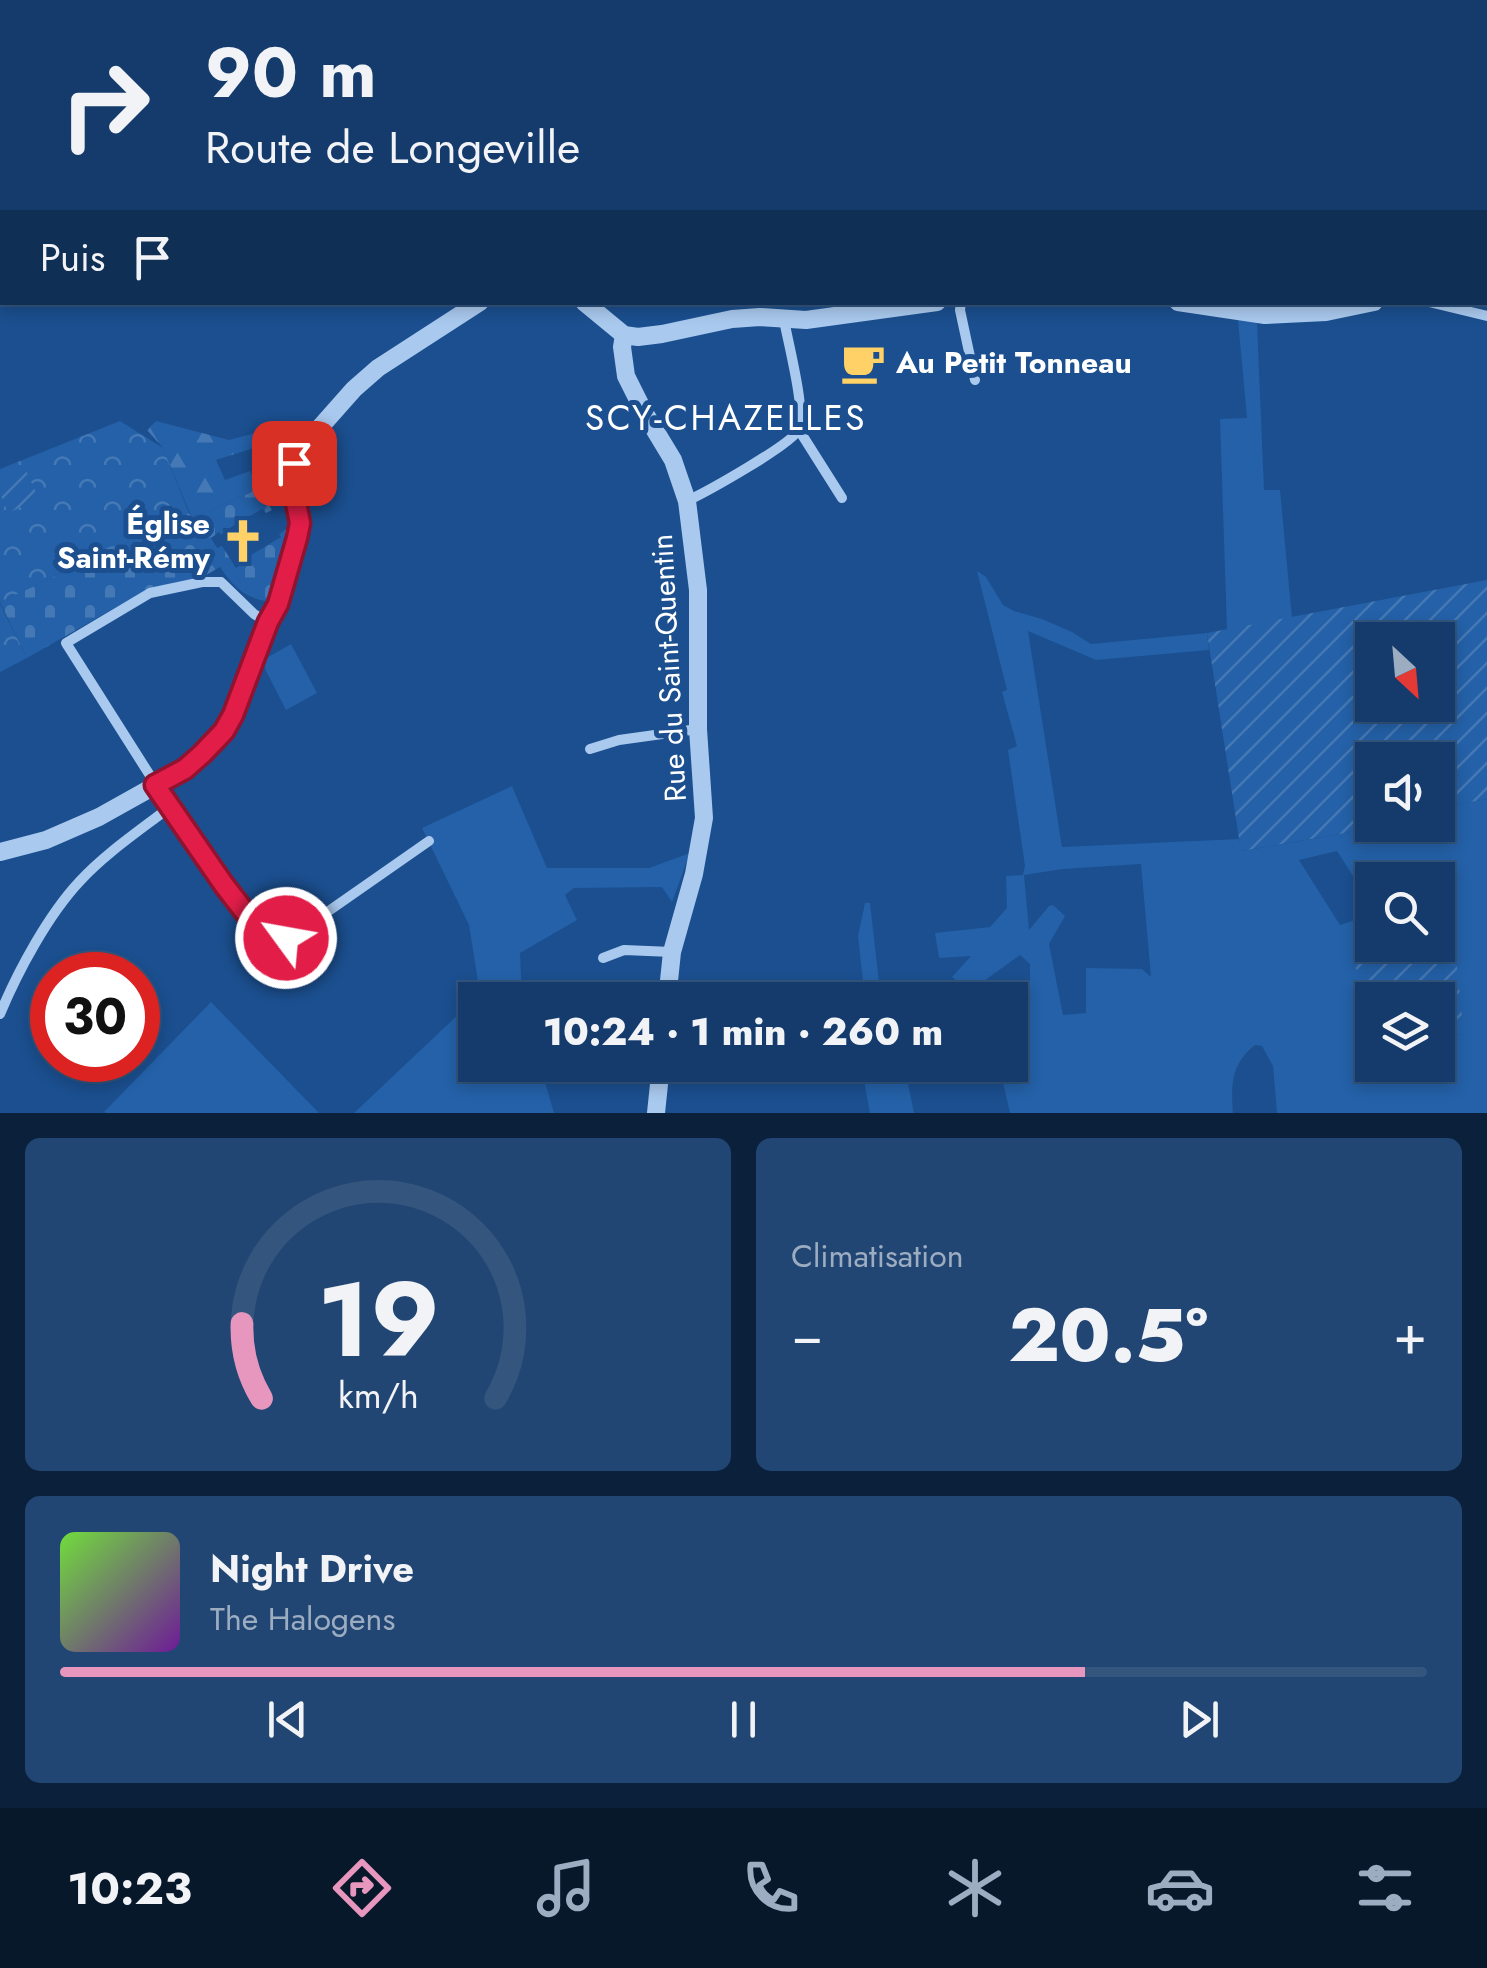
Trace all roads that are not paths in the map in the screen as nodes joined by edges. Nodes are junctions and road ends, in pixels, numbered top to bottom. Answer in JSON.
{"nodes":[{"id":1,"x":475,"y":305,"type":"edge"},
{"id":2,"x":587,"y":305,"type":"edge"},
{"id":3,"x":915,"y":305,"type":"edge"},
{"id":4,"x":961,"y":305,"type":"edge"},
{"id":5,"x":1198,"y":305,"type":"edge"},
{"id":6,"x":1360,"y":305,"type":"edge"},
{"id":7,"x":1442,"y":305,"type":"edge"},
{"id":8,"x":762,"y":310,"type":"edge"},
{"id":9,"x":1487,"y":316,"type":"edge"},
{"id":10,"x":784,"y":320,"type":"junction"},
{"id":11,"x":624,"y":335,"type":"junction"},
{"id":12,"x":975,"y":380,"type":"dead end"},
{"id":13,"x":799,"y":430,"type":"junction"},
{"id":14,"x":842,"y":498,"type":"dead end"},
{"id":15,"x":687,"y":501,"type":"junction"},
{"id":16,"x":268,"y":622,"type":"junction"},
{"id":17,"x":698,"y":729,"type":"junction"},
{"id":18,"x":590,"y":750,"type":"dead end"},
{"id":19,"x":155,"y":785,"type":"junction"},
{"id":20,"x":170,"y":807,"type":"junction"},
{"id":21,"x":429,"y":841,"type":"dead end"},
{"id":22,"x":0,"y":852,"type":"edge"},
{"id":23,"x":672,"y":952,"type":"junction"},
{"id":24,"x":603,"y":958,"type":"dead end"},
{"id":25,"x":669,"y":982,"type":"edge"},
{"id":26,"x":0,"y":1014,"type":"edge"},
{"id":27,"x":660,"y":1082,"type":"edge"},
{"id":28,"x":656,"y":1113,"type":"edge"}],
"edges":[{"from":1,"to":16,"type":"street"},
{"from":2,"to":11,"type":"street"},
{"from":3,"to":10,"type":"street"},
{"from":4,"to":12,"type":"street"},
{"from":5,"to":6,"type":"street"},
{"from":7,"to":9,"type":"street"},
{"from":8,"to":10,"type":"street"},
{"from":8,"to":11,"type":"street"},
{"from":10,"to":13,"type":"street"},
{"from":11,"to":15,"type":"street","name":"Rue du Saint-Quentin"},
{"from":13,"to":14,"type":"street"},
{"from":13,"to":15,"type":"street"},
{"from":15,"to":17,"type":"street","name":"Rue du Saint-Quentin"},
{"from":16,"to":19,"type":"street"},
{"from":16,"to":19,"type":"street"},
{"from":17,"to":18,"type":"street"},
{"from":17,"to":23,"type":"street","name":"Rue du Saint-Quentin"},
{"from":19,"to":20,"type":"street"},
{"from":19,"to":22,"type":"street"},
{"from":20,"to":21,"type":"street"},
{"from":20,"to":26,"type":"street"},
{"from":23,"to":24,"type":"street"},
{"from":23,"to":25,"type":"street","name":"Rue du Saint-Quentin"},
{"from":27,"to":28,"type":"street"}]}
